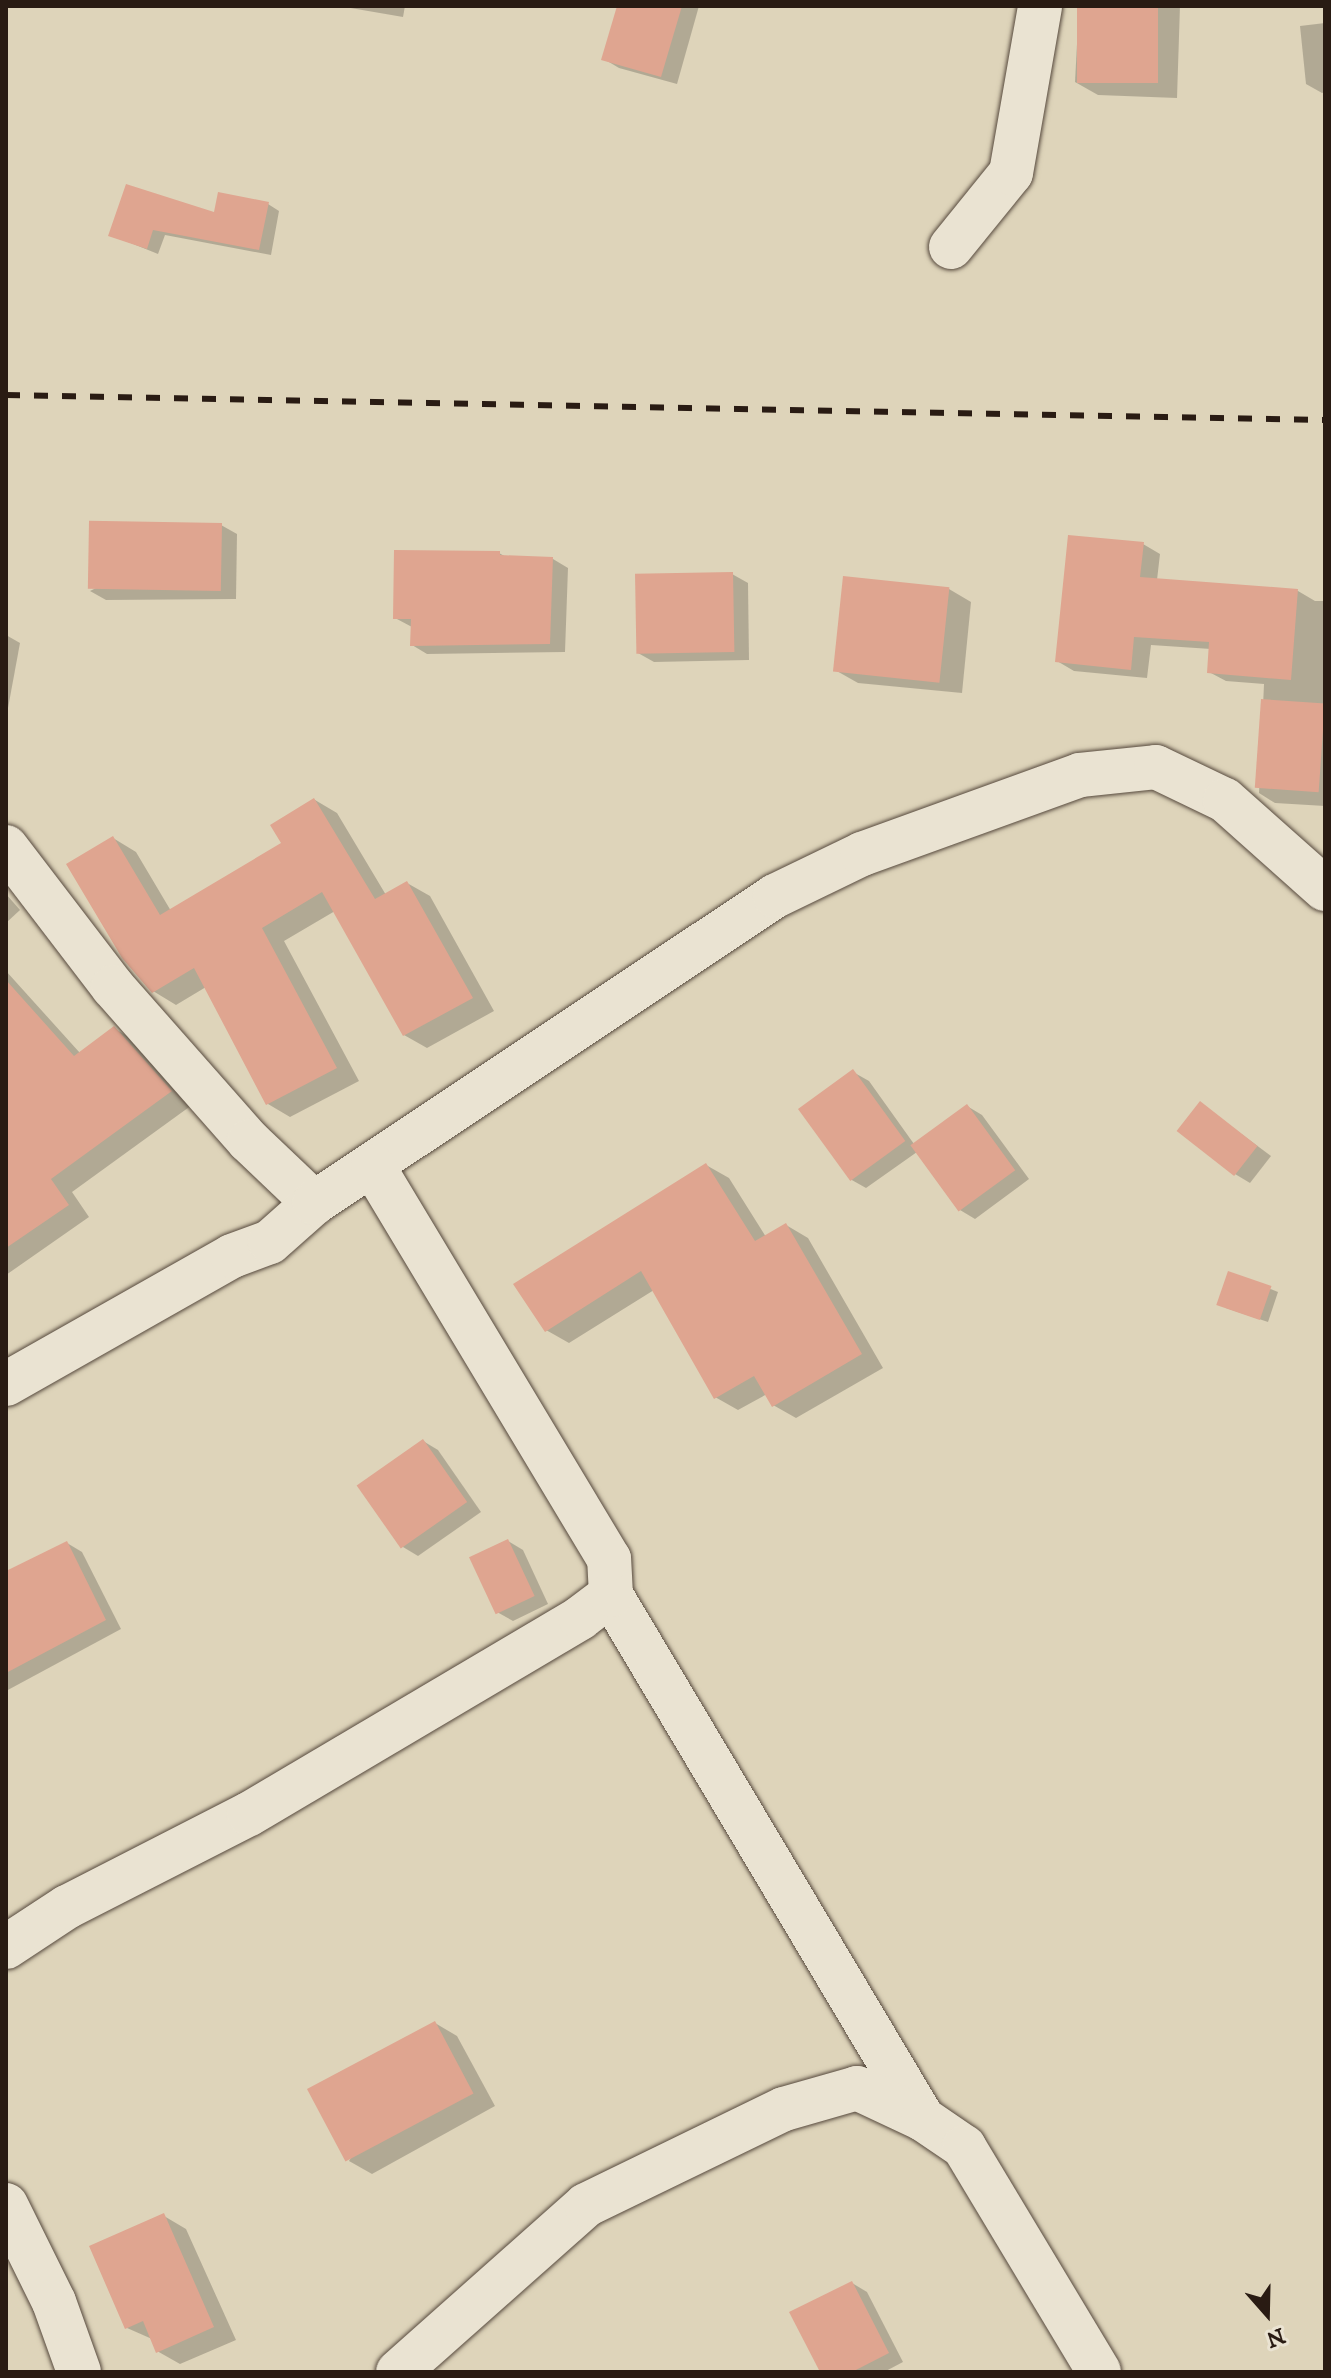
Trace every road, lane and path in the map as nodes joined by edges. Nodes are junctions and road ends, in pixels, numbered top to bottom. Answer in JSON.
{"nodes":[{"id":1,"x":1040,"y":6,"type":"edge"},
{"id":2,"x":951,"y":247,"type":"dead end"},
{"id":3,"x":6,"y":847,"type":"edge"},
{"id":4,"x":1325,"y":889,"type":"edge"},
{"id":5,"x":373,"y":1167,"type":"junction"},
{"id":6,"x":314,"y":1203,"type":"junction"},
{"id":7,"x":6,"y":1384,"type":"edge"},
{"id":8,"x":611,"y":1595,"type":"junction"},
{"id":9,"x":6,"y":1947,"type":"edge"},
{"id":10,"x":923,"y":2119,"type":"junction"},
{"id":11,"x":6,"y":2205,"type":"edge"},
{"id":12,"x":79,"y":2372,"type":"edge"},
{"id":13,"x":398,"y":2372,"type":"edge"},
{"id":14,"x":1099,"y":2372,"type":"edge"}],
"edges":[{"from":1,"to":2,"type":"street"},
{"from":3,"to":6,"type":"street"},
{"from":4,"to":5,"type":"street"},
{"from":5,"to":6,"type":"street"},
{"from":5,"to":8,"type":"street"},
{"from":6,"to":7,"type":"street"},
{"from":8,"to":9,"type":"street"},
{"from":8,"to":10,"type":"street"},
{"from":10,"to":13,"type":"street"},
{"from":10,"to":14,"type":"street"},
{"from":11,"to":12,"type":"street"}]}
